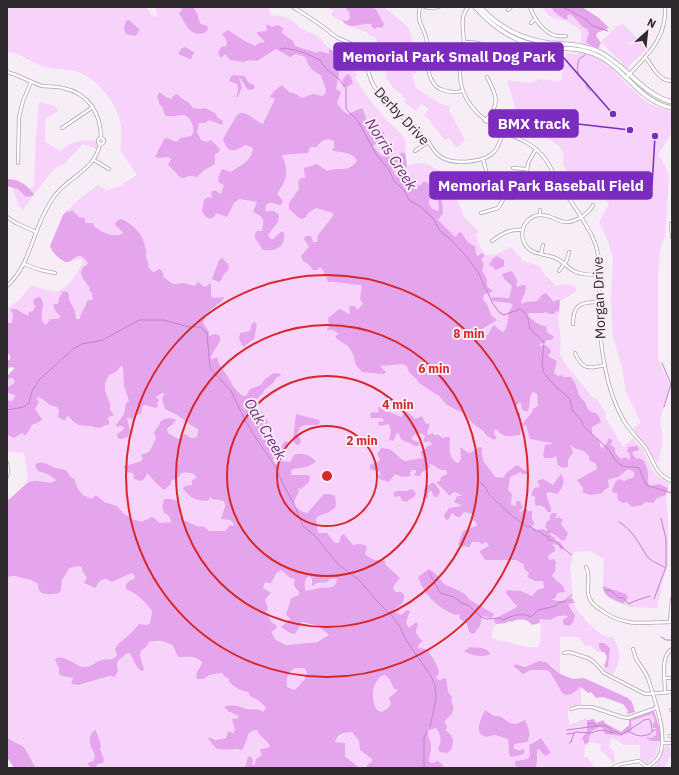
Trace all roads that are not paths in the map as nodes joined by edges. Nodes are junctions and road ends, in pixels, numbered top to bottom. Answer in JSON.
{"nodes":[{"id":1,"x":293,"y":7,"type":"edge"},
{"id":2,"x":420,"y":7,"type":"edge"},
{"id":3,"x":425,"y":7,"type":"edge"},
{"id":4,"x":439,"y":7,"type":"edge"},
{"id":5,"x":468,"y":7,"type":"edge"},
{"id":6,"x":475,"y":7,"type":"edge"},
{"id":7,"x":480,"y":7,"type":"edge"},
{"id":8,"x":511,"y":7,"type":"edge"},
{"id":9,"x":530,"y":7,"type":"edge"},
{"id":10,"x":665,"y":7,"type":"edge"},
{"id":11,"x":508,"y":10,"type":"dead end"},
{"id":12,"x":535,"y":19,"type":"junction"},
{"id":13,"x":531,"y":23,"type":"dead end"},
{"id":14,"x":566,"y":36,"type":"dead end"},
{"id":15,"x":464,"y":42,"type":"junction"},
{"id":16,"x":645,"y":57,"type":"junction"},
{"id":17,"x":551,"y":64,"type":"dead end"},
{"id":18,"x":7,"y":72,"type":"edge"},
{"id":19,"x":627,"y":76,"type":"junction"},
{"id":20,"x":487,"y":77,"type":"dead end"},
{"id":21,"x":672,"y":81,"type":"edge"},
{"id":22,"x":31,"y":82,"type":"junction"},
{"id":23,"x":462,"y":91,"type":"junction"},
{"id":24,"x":672,"y":102,"type":"edge"},
{"id":25,"x":93,"y":106,"type":"junction"},
{"id":26,"x":672,"y":108,"type":"edge"},
{"id":27,"x":485,"y":121,"type":"junction"},
{"id":28,"x":62,"y":128,"type":"dead end"},
{"id":29,"x":504,"y":132,"type":"junction"},
{"id":30,"x":428,"y":142,"type":"junction"},
{"id":31,"x":536,"y":149,"type":"junction"},
{"id":32,"x":415,"y":151,"type":"dead end"},
{"id":33,"x":483,"y":159,"type":"junction"},
{"id":34,"x":94,"y":160,"type":"junction"},
{"id":35,"x":18,"y":163,"type":"dead end"},
{"id":36,"x":514,"y":168,"type":"dead end"},
{"id":37,"x":109,"y":169,"type":"dead end"},
{"id":38,"x":526,"y":170,"type":"junction"},
{"id":39,"x":488,"y":184,"type":"junction"},
{"id":40,"x":463,"y":191,"type":"dead end"},
{"id":41,"x":504,"y":198,"type":"junction"},
{"id":42,"x":593,"y":205,"type":"dead end"},
{"id":43,"x":540,"y":210,"type":"dead end"},
{"id":44,"x":481,"y":213,"type":"dead end"},
{"id":45,"x":540,"y":215,"type":"junction"},
{"id":46,"x":7,"y":217,"type":"edge"},
{"id":47,"x":580,"y":217,"type":"junction"},
{"id":48,"x":672,"y":224,"type":"edge"},
{"id":49,"x":522,"y":230,"type":"junction"},
{"id":50,"x":36,"y":232,"type":"junction"},
{"id":51,"x":672,"y":237,"type":"edge"},
{"id":52,"x":492,"y":241,"type":"dead end"},
{"id":53,"x":543,"y":245,"type":"dead end"},
{"id":54,"x":568,"y":252,"type":"dead end"},
{"id":55,"x":541,"y":254,"type":"junction"},
{"id":56,"x":565,"y":263,"type":"junction"},
{"id":57,"x":24,"y":264,"type":"junction"},
{"id":58,"x":559,"y":271,"type":"dead end"},
{"id":59,"x":55,"y":273,"type":"dead end"},
{"id":60,"x":600,"y":275,"type":"junction"},
{"id":61,"x":7,"y":286,"type":"edge"},
{"id":62,"x":598,"y":302,"type":"junction"},
{"id":63,"x":573,"y":324,"type":"dead end"},
{"id":64,"x":574,"y":353,"type":"dead end"},
{"id":65,"x":605,"y":365,"type":"junction"},
{"id":66,"x":7,"y":463,"type":"edge"},
{"id":67,"x":7,"y":477,"type":"edge"},
{"id":68,"x":672,"y":481,"type":"edge"},
{"id":69,"x":586,"y":567,"type":"dead end"},
{"id":70,"x":672,"y":599,"type":"edge"},
{"id":71,"x":671,"y":622,"type":"edge"},
{"id":72,"x":633,"y":649,"type":"dead end"},
{"id":73,"x":672,"y":649,"type":"edge"},
{"id":74,"x":564,"y":653,"type":"dead end"},
{"id":75,"x":665,"y":678,"type":"junction"},
{"id":76,"x":672,"y":678,"type":"edge"},
{"id":77,"x":665,"y":692,"type":"junction"},
{"id":78,"x":672,"y":692,"type":"edge"},
{"id":79,"x":652,"y":694,"type":"junction"},
{"id":80,"x":656,"y":708,"type":"junction"},
{"id":81,"x":571,"y":709,"type":"dead end"},
{"id":82,"x":662,"y":743,"type":"junction"},
{"id":83,"x":672,"y":743,"type":"edge"},
{"id":84,"x":612,"y":768,"type":"edge"},
{"id":85,"x":646,"y":768,"type":"edge"}],
"edges":[{"from":1,"to":30,"type":"street","name":"Derby Drive"},
{"from":2,"to":23,"type":"street"},
{"from":3,"to":4,"type":"street"},
{"from":5,"to":15,"type":"street","name":"Morgan Drive"},
{"from":6,"to":19,"type":"main road"},
{"from":7,"to":19,"type":"main road"},
{"from":8,"to":11,"type":"street"},
{"from":9,"to":12,"type":"street"},
{"from":10,"to":16,"type":"street"},
{"from":12,"to":13,"type":"street"},
{"from":12,"to":14,"type":"street"},
{"from":15,"to":17,"type":"street"},
{"from":15,"to":23,"type":"street","name":"Morgan Drive"},
{"from":16,"to":19,"type":"street"},
{"from":16,"to":21,"type":"street"},
{"from":18,"to":22,"type":"street"},
{"from":19,"to":24,"type":"main road"},
{"from":19,"to":26,"type":"main road"},
{"from":20,"to":27,"type":"street"},
{"from":22,"to":25,"type":"street"},
{"from":22,"to":35,"type":"street"},
{"from":23,"to":27,"type":"street","name":"Morgan Drive"},
{"from":25,"to":28,"type":"street"},
{"from":25,"to":34,"type":"street"},
{"from":27,"to":29,"type":"street","name":"Morgan Drive"},
{"from":29,"to":31,"type":"street","name":"Morgan Drive"},
{"from":29,"to":33,"type":"street"},
{"from":30,"to":32,"type":"street"},
{"from":30,"to":33,"type":"street","name":"Derby Drive"},
{"from":31,"to":38,"type":"street"},
{"from":31,"to":47,"type":"street","name":"Morgan Drive"},
{"from":33,"to":39,"type":"street"},
{"from":34,"to":37,"type":"street"},
{"from":34,"to":50,"type":"street"},
{"from":36,"to":38,"type":"street"},
{"from":38,"to":41,"type":"street"},
{"from":39,"to":40,"type":"street"},
{"from":39,"to":41,"type":"street"},
{"from":41,"to":44,"type":"street"},
{"from":42,"to":47,"type":"street"},
{"from":43,"to":45,"type":"street"},
{"from":45,"to":47,"type":"street"},
{"from":45,"to":49,"type":"street"},
{"from":46,"to":50,"type":"street"},
{"from":47,"to":60,"type":"street","name":"Morgan Drive"},
{"from":48,"to":51,"type":"street"},
{"from":49,"to":52,"type":"street"},
{"from":49,"to":55,"type":"street"},
{"from":50,"to":57,"type":"street"},
{"from":53,"to":55,"type":"street"},
{"from":54,"to":56,"type":"street"},
{"from":55,"to":56,"type":"street"},
{"from":56,"to":58,"type":"street"},
{"from":56,"to":60,"type":"street"},
{"from":57,"to":59,"type":"street"},
{"from":57,"to":61,"type":"street"},
{"from":60,"to":62,"type":"street","name":"Morgan Drive"},
{"from":62,"to":63,"type":"street"},
{"from":62,"to":65,"type":"street","name":"Morgan Drive"},
{"from":64,"to":65,"type":"street"},
{"from":65,"to":68,"type":"street","name":"Morgan Drive"},
{"from":66,"to":67,"type":"street"},
{"from":69,"to":71,"type":"street"},
{"from":70,"to":71,"type":"street"},
{"from":72,"to":79,"type":"street"},
{"from":73,"to":75,"type":"street"},
{"from":74,"to":79,"type":"street"},
{"from":75,"to":76,"type":"street"},
{"from":75,"to":77,"type":"street"},
{"from":77,"to":78,"type":"street"},
{"from":77,"to":79,"type":"street"},
{"from":79,"to":80,"type":"street"},
{"from":80,"to":81,"type":"street"},
{"from":80,"to":82,"type":"street"},
{"from":82,"to":83,"type":"street"},
{"from":82,"to":85,"type":"street"},
{"from":84,"to":85,"type":"street"}]}
